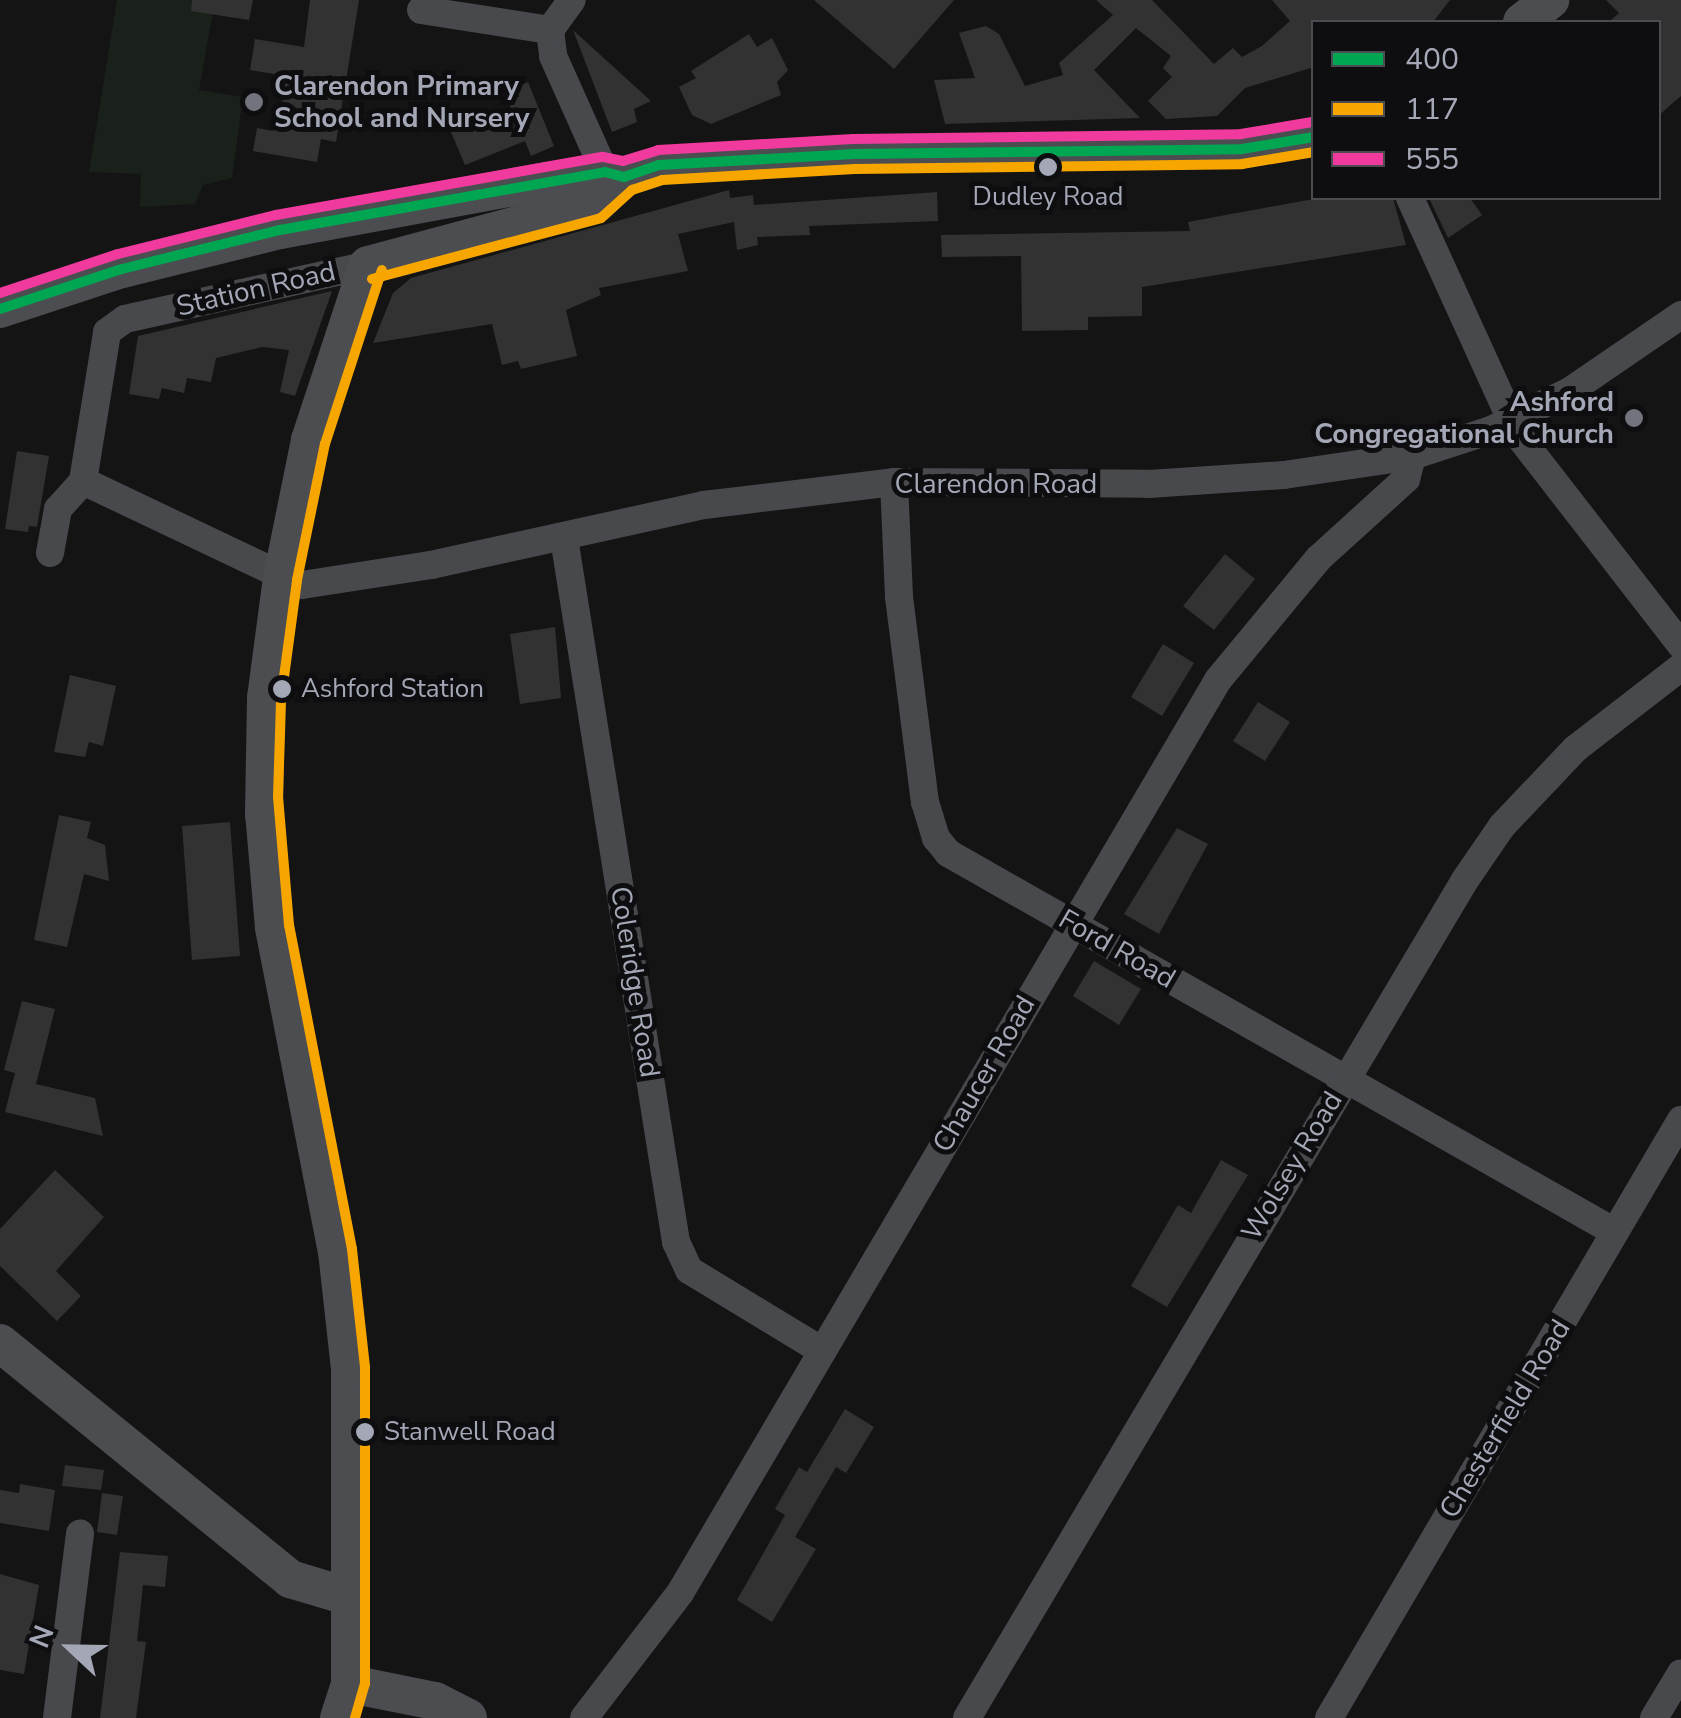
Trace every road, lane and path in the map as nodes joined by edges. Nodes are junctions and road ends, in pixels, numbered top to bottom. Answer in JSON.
{"nodes":[{"id":1,"x":572,"y":0,"type":"edge"},
{"id":2,"x":1550,"y":0,"type":"edge"},
{"id":3,"x":422,"y":10,"type":"dead end"},
{"id":4,"x":1525,"y":20,"type":"edge"},
{"id":5,"x":550,"y":30,"type":"junction"},
{"id":6,"x":1311,"y":137,"type":"edge"},
{"id":7,"x":615,"y":175,"type":"junction"},
{"id":8,"x":1411,"y":200,"type":"edge"},
{"id":9,"x":368,"y":264,"type":"junction"},
{"id":10,"x":0,"y":309,"type":"edge"},
{"id":11,"x":1681,"y":314,"type":"edge"},
{"id":12,"x":1511,"y":420,"type":"junction"},
{"id":13,"x":1412,"y":456,"type":"junction"},
{"id":14,"x":83,"y":482,"type":"junction"},
{"id":15,"x":894,"y":482,"type":"junction"},
{"id":16,"x":564,"y":538,"type":"junction"},
{"id":17,"x":50,"y":553,"type":"dead end"},
{"id":18,"x":282,"y":578,"type":"junction"},
{"id":19,"x":1681,"y":644,"type":"edge"},
{"id":20,"x":1681,"y":668,"type":"edge"},
{"id":21,"x":1072,"y":923,"type":"junction"},
{"id":22,"x":1344,"y":1078,"type":"junction"},
{"id":23,"x":1681,"y":1120,"type":"edge"},
{"id":24,"x":1616,"y":1232,"type":"junction"},
{"id":25,"x":0,"y":1343,"type":"edge"},
{"id":26,"x":822,"y":1351,"type":"junction"},
{"id":27,"x":71,"y":1550,"type":"dead end"},
{"id":28,"x":347,"y":1596,"type":"junction"},
{"id":29,"x":1681,"y":1673,"type":"edge"},
{"id":30,"x":345,"y":1701,"type":"edge"},
{"id":31,"x":57,"y":1718,"type":"edge"},
{"id":32,"x":468,"y":1718,"type":"edge"},
{"id":33,"x":584,"y":1718,"type":"edge"},
{"id":34,"x":967,"y":1718,"type":"edge"},
{"id":35,"x":1328,"y":1718,"type":"edge"},
{"id":36,"x":1654,"y":1718,"type":"edge"}],
"edges":[{"from":1,"to":5,"type":"street"},
{"from":2,"to":4,"type":"street"},
{"from":3,"to":5,"type":"street"},
{"from":5,"to":7,"type":"street"},
{"from":6,"to":7,"type":"street"},
{"from":7,"to":9,"type":"street","name":"Station Road"},
{"from":7,"to":10,"type":"street"},
{"from":8,"to":12,"type":"street"},
{"from":9,"to":14,"type":"street","name":"Station Road"},
{"from":9,"to":18,"type":"street"},
{"from":11,"to":12,"type":"street","name":"Clarendon Road"},
{"from":12,"to":13,"type":"street","name":"Clarendon Road"},
{"from":12,"to":19,"type":"street"},
{"from":13,"to":15,"type":"street","name":"Clarendon Road"},
{"from":13,"to":21,"type":"street","name":"Chaucer Road"},
{"from":14,"to":17,"type":"street","name":"Station Road"},
{"from":14,"to":18,"type":"street"},
{"from":15,"to":16,"type":"street","name":"Clarendon Road"},
{"from":15,"to":21,"type":"street","name":"Ford Road"},
{"from":16,"to":18,"type":"street","name":"Clarendon Road"},
{"from":16,"to":26,"type":"street","name":"Coleridge Road"},
{"from":18,"to":28,"type":"street"},
{"from":20,"to":22,"type":"street","name":"Wolsey Road"},
{"from":21,"to":22,"type":"street","name":"Ford Road"},
{"from":21,"to":26,"type":"street","name":"Chaucer Road"},
{"from":22,"to":24,"type":"street","name":"Ford Road"},
{"from":22,"to":34,"type":"street","name":"Wolsey Road"},
{"from":23,"to":24,"type":"street","name":"Chesterfield Road"},
{"from":24,"to":35,"type":"street","name":"Chesterfield Road"},
{"from":25,"to":28,"type":"street"},
{"from":26,"to":33,"type":"street","name":"Chaucer Road"},
{"from":27,"to":31,"type":"street"},
{"from":28,"to":30,"type":"street"},
{"from":29,"to":36,"type":"street"},
{"from":30,"to":32,"type":"street"}]}
